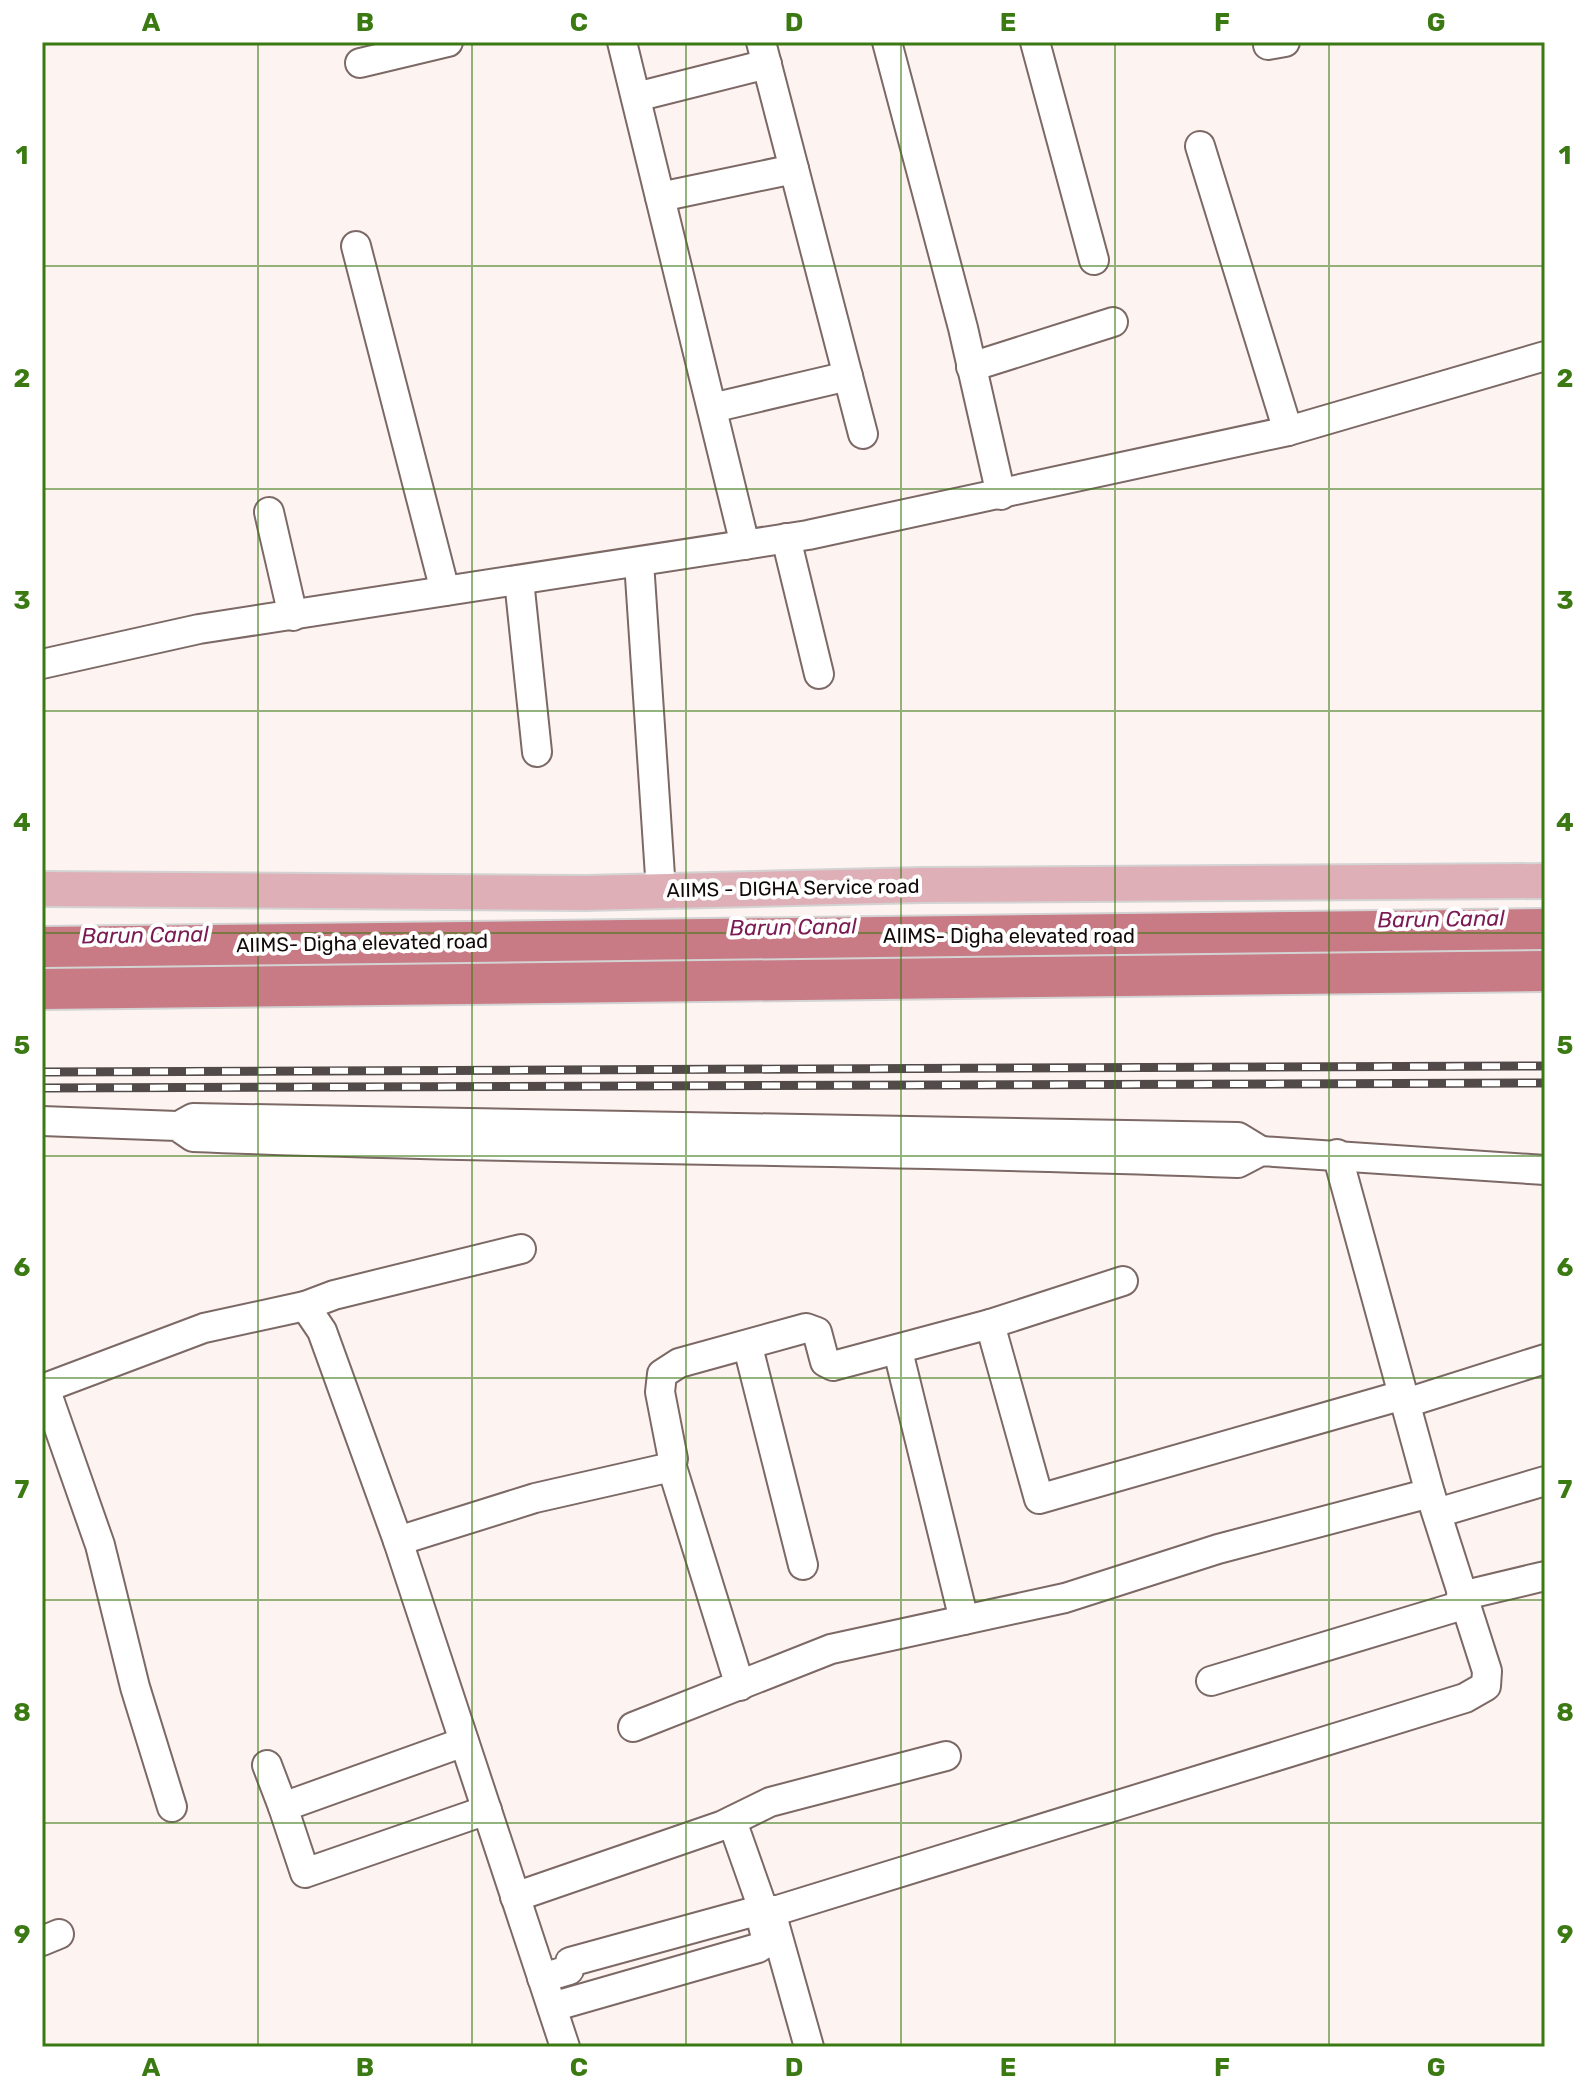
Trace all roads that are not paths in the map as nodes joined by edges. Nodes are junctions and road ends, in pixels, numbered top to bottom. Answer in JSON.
{"nodes":[{"id":1,"x":448,"y":42,"type":"edge"},
{"id":2,"x":622,"y":42,"type":"edge"},
{"id":3,"x":887,"y":42,"type":"edge"},
{"id":4,"x":1035,"y":42,"type":"edge"},
{"id":5,"x":764,"y":53,"type":"edge"},
{"id":6,"x":360,"y":63,"type":"dead end"},
{"id":7,"x":636,"y":97,"type":"junction"},
{"id":8,"x":1200,"y":146,"type":"dead end"},
{"id":9,"x":794,"y":169,"type":"junction"},
{"id":10,"x":660,"y":197,"type":"junction"},
{"id":11,"x":356,"y":246,"type":"dead end"},
{"id":12,"x":1094,"y":260,"type":"dead end"},
{"id":13,"x":1113,"y":322,"type":"dead end"},
{"id":14,"x":1545,"y":356,"type":"edge"},
{"id":15,"x":971,"y":367,"type":"junction"},
{"id":16,"x":848,"y":376,"type":"junction"},
{"id":17,"x":712,"y":408,"type":"junction"},
{"id":18,"x":1288,"y":431,"type":"junction"},
{"id":19,"x":863,"y":434,"type":"dead end"},
{"id":20,"x":1001,"y":495,"type":"junction"},
{"id":21,"x":269,"y":512,"type":"dead end"},
{"id":22,"x":786,"y":538,"type":"junction"},
{"id":23,"x":745,"y":545,"type":"junction"},
{"id":24,"x":639,"y":562,"type":"junction"},
{"id":25,"x":519,"y":580,"type":"junction"},
{"id":26,"x":445,"y":591,"type":"junction"},
{"id":27,"x":293,"y":616,"type":"junction"},
{"id":28,"x":42,"y":664,"type":"edge"},
{"id":29,"x":819,"y":674,"type":"dead end"},
{"id":30,"x":537,"y":752,"type":"dead end"},
{"id":31,"x":1545,"y":881,"type":"edge"},
{"id":32,"x":42,"y":889,"type":"edge"},
{"id":33,"x":661,"y":891,"type":"junction"},
{"id":34,"x":1545,"y":929,"type":"edge"},
{"id":35,"x":42,"y":947,"type":"edge"},
{"id":36,"x":1545,"y":971,"type":"edge"},
{"id":37,"x":42,"y":989,"type":"edge"},
{"id":38,"x":42,"y":1121,"type":"edge"},
{"id":39,"x":1337,"y":1154,"type":"junction"},
{"id":40,"x":1545,"y":1170,"type":"edge"},
{"id":41,"x":521,"y":1249,"type":"dead end"},
{"id":42,"x":1123,"y":1281,"type":"dead end"},
{"id":43,"x":305,"y":1306,"type":"junction"},
{"id":44,"x":990,"y":1324,"type":"junction"},
{"id":45,"x":748,"y":1347,"type":"junction"},
{"id":46,"x":898,"y":1351,"type":"junction"},
{"id":47,"x":1545,"y":1359,"type":"edge"},
{"id":48,"x":44,"y":1388,"type":"edge"},
{"id":49,"x":1405,"y":1399,"type":"junction"},
{"id":50,"x":671,"y":1464,"type":"junction"},
{"id":51,"x":1545,"y":1481,"type":"edge"},
{"id":52,"x":1434,"y":1503,"type":"junction"},
{"id":53,"x":398,"y":1541,"type":"junction"},
{"id":54,"x":803,"y":1565,"type":"dead end"},
{"id":55,"x":1545,"y":1576,"type":"edge"},
{"id":56,"x":1462,"y":1601,"type":"junction"},
{"id":57,"x":964,"y":1620,"type":"junction"},
{"id":58,"x":1211,"y":1681,"type":"dead end"},
{"id":59,"x":740,"y":1686,"type":"junction"},
{"id":60,"x":633,"y":1727,"type":"dead end"},
{"id":61,"x":464,"y":1742,"type":"junction"},
{"id":62,"x":946,"y":1756,"type":"dead end"},
{"id":63,"x":267,"y":1765,"type":"dead end"},
{"id":64,"x":172,"y":1807,"type":"dead end"},
{"id":65,"x":283,"y":1807,"type":"junction"},
{"id":66,"x":487,"y":1810,"type":"junction"},
{"id":67,"x":732,"y":1821,"type":"junction"},
{"id":68,"x":515,"y":1897,"type":"junction"},
{"id":69,"x":771,"y":1911,"type":"junction"},
{"id":70,"x":542,"y":1978,"type":"junction"},
{"id":71,"x":552,"y":2007,"type":"junction"},
{"id":72,"x":565,"y":2047,"type":"edge"},
{"id":73,"x":809,"y":2047,"type":"edge"}],
"edges":[{"from":1,"to":6,"type":"street"},
{"from":2,"to":7,"type":"street"},
{"from":3,"to":15,"type":"street"},
{"from":4,"to":12,"type":"street"},
{"from":5,"to":7,"type":"street"},
{"from":5,"to":9,"type":"street"},
{"from":7,"to":10,"type":"street"},
{"from":8,"to":18,"type":"street"},
{"from":9,"to":10,"type":"street"},
{"from":9,"to":16,"type":"street"},
{"from":10,"to":17,"type":"street"},
{"from":11,"to":26,"type":"street"},
{"from":13,"to":15,"type":"street"},
{"from":14,"to":18,"type":"street"},
{"from":15,"to":20,"type":"street"},
{"from":16,"to":17,"type":"street"},
{"from":16,"to":19,"type":"street"},
{"from":17,"to":23,"type":"street"},
{"from":18,"to":20,"type":"street"},
{"from":20,"to":22,"type":"street"},
{"from":21,"to":27,"type":"street"},
{"from":22,"to":23,"type":"street"},
{"from":22,"to":29,"type":"street"},
{"from":23,"to":24,"type":"street"},
{"from":24,"to":25,"type":"street"},
{"from":24,"to":33,"type":"street"},
{"from":25,"to":26,"type":"street"},
{"from":25,"to":30,"type":"street"},
{"from":26,"to":27,"type":"street"},
{"from":27,"to":28,"type":"street"},
{"from":31,"to":33,"type":"main road","name":"AIIMS - DIGHA Service road"},
{"from":32,"to":33,"type":"main road","name":"AIIMS - DIGHA Service road"},
{"from":34,"to":35,"type":"highway","name":"AIIMS- Digha elevated road"},
{"from":36,"to":37,"type":"highway","name":"AIIMS- Digha elevated road"},
{"from":38,"to":39,"type":"street"},
{"from":39,"to":40,"type":"street"},
{"from":39,"to":49,"type":"street"},
{"from":41,"to":43,"type":"street"},
{"from":42,"to":44,"type":"street"},
{"from":43,"to":48,"type":"street"},
{"from":43,"to":53,"type":"street"},
{"from":44,"to":46,"type":"street"},
{"from":44,"to":49,"type":"street"},
{"from":45,"to":46,"type":"street"},
{"from":45,"to":50,"type":"street"},
{"from":45,"to":54,"type":"street"},
{"from":46,"to":57,"type":"street"},
{"from":47,"to":49,"type":"street"},
{"from":48,"to":64,"type":"street"},
{"from":49,"to":52,"type":"street"},
{"from":50,"to":53,"type":"street"},
{"from":50,"to":59,"type":"street"},
{"from":51,"to":52,"type":"street"},
{"from":52,"to":56,"type":"street"},
{"from":52,"to":57,"type":"street"},
{"from":53,"to":61,"type":"street"},
{"from":55,"to":56,"type":"street"},
{"from":56,"to":58,"type":"street"},
{"from":56,"to":69,"type":"street"},
{"from":57,"to":59,"type":"street"},
{"from":59,"to":60,"type":"street"},
{"from":61,"to":65,"type":"street"},
{"from":61,"to":66,"type":"street"},
{"from":62,"to":67,"type":"street"},
{"from":63,"to":65,"type":"street"},
{"from":65,"to":66,"type":"street"},
{"from":66,"to":68,"type":"street"},
{"from":67,"to":68,"type":"street"},
{"from":67,"to":69,"type":"street"},
{"from":68,"to":70,"type":"street"},
{"from":69,"to":73,"type":"street"},
{"from":70,"to":71,"type":"street"},
{"from":70,"to":71,"type":"street"},
{"from":71,"to":72,"type":"street"}]}
